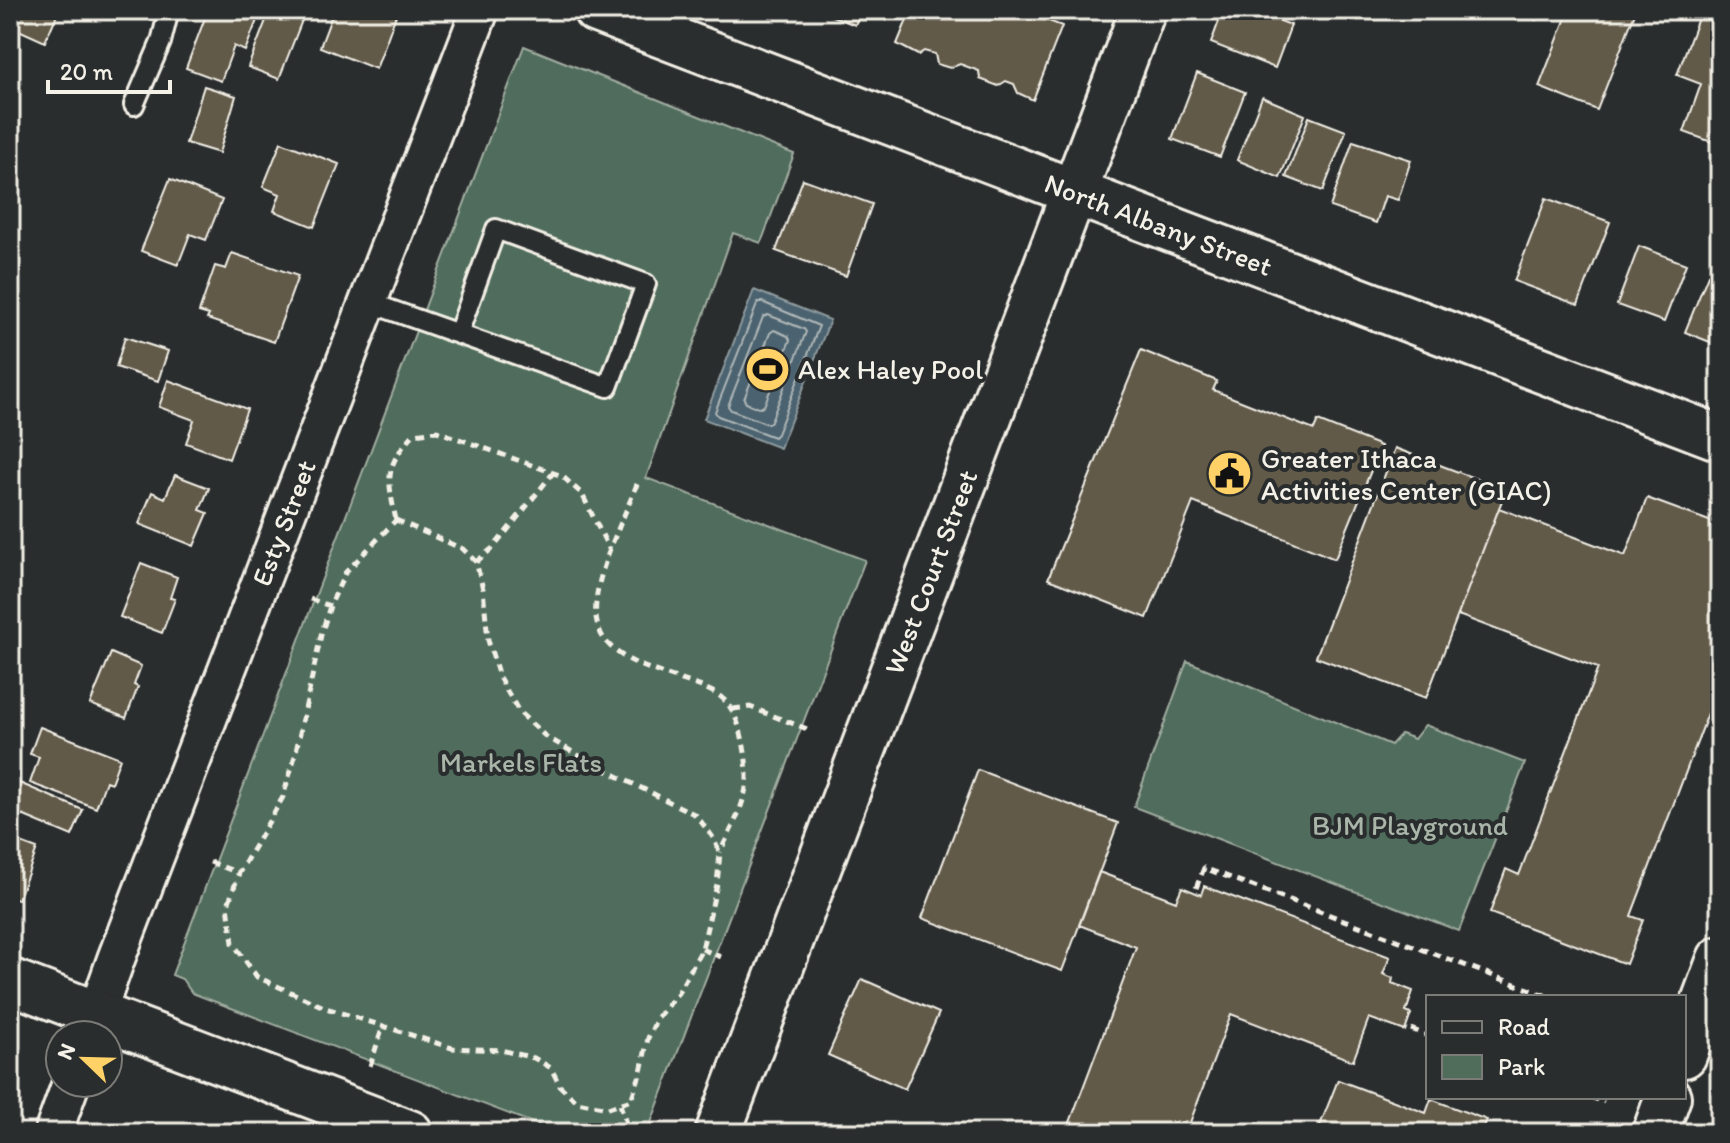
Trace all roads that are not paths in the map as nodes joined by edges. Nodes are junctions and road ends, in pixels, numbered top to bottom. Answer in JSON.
{"nodes":[{"id":1,"x":169,"y":10,"type":"edge"},
{"id":2,"x":480,"y":10,"type":"edge"},
{"id":3,"x":596,"y":10,"type":"edge"},
{"id":4,"x":1143,"y":10,"type":"edge"},
{"id":5,"x":134,"y":105,"type":"dead end"},
{"id":6,"x":1074,"y":192,"type":"junction"},
{"id":7,"x":368,"y":302,"type":"junction"},
{"id":8,"x":458,"y":334,"type":"junction"},
{"id":9,"x":1720,"y":438,"type":"edge"},
{"id":10,"x":1720,"y":959,"type":"edge"},
{"id":11,"x":10,"y":981,"type":"edge"},
{"id":12,"x":82,"y":1019,"type":"edge"},
{"id":13,"x":95,"y":1019,"type":"edge"},
{"id":14,"x":124,"y":1036,"type":"edge"},
{"id":15,"x":1686,"y":1050,"type":"edge"},
{"id":16,"x":65,"y":1099,"type":"edge"},
{"id":17,"x":1667,"y":1099,"type":"edge"},
{"id":18,"x":53,"y":1133,"type":"edge"},
{"id":19,"x":410,"y":1133,"type":"edge"},
{"id":20,"x":718,"y":1133,"type":"edge"},
{"id":21,"x":1655,"y":1133,"type":"edge"}],
"edges":[{"from":1,"to":5,"type":"lane"},
{"from":2,"to":7,"type":"street","name":"Esty Street"},
{"from":3,"to":6,"type":"street","name":"North Albany Street"},
{"from":4,"to":6,"type":"street","name":"West Court Street"},
{"from":6,"to":9,"type":"street","name":"North Albany Street"},
{"from":6,"to":20,"type":"street","name":"West Court Street"},
{"from":7,"to":8,"type":"lane"},
{"from":7,"to":13,"type":"street","name":"Esty Street"},
{"from":8,"to":8,"type":"lane"},
{"from":10,"to":15,"type":"street"},
{"from":11,"to":12,"type":"street"},
{"from":14,"to":19,"type":"street"},
{"from":16,"to":18,"type":"street"},
{"from":17,"to":21,"type":"street"}]}
